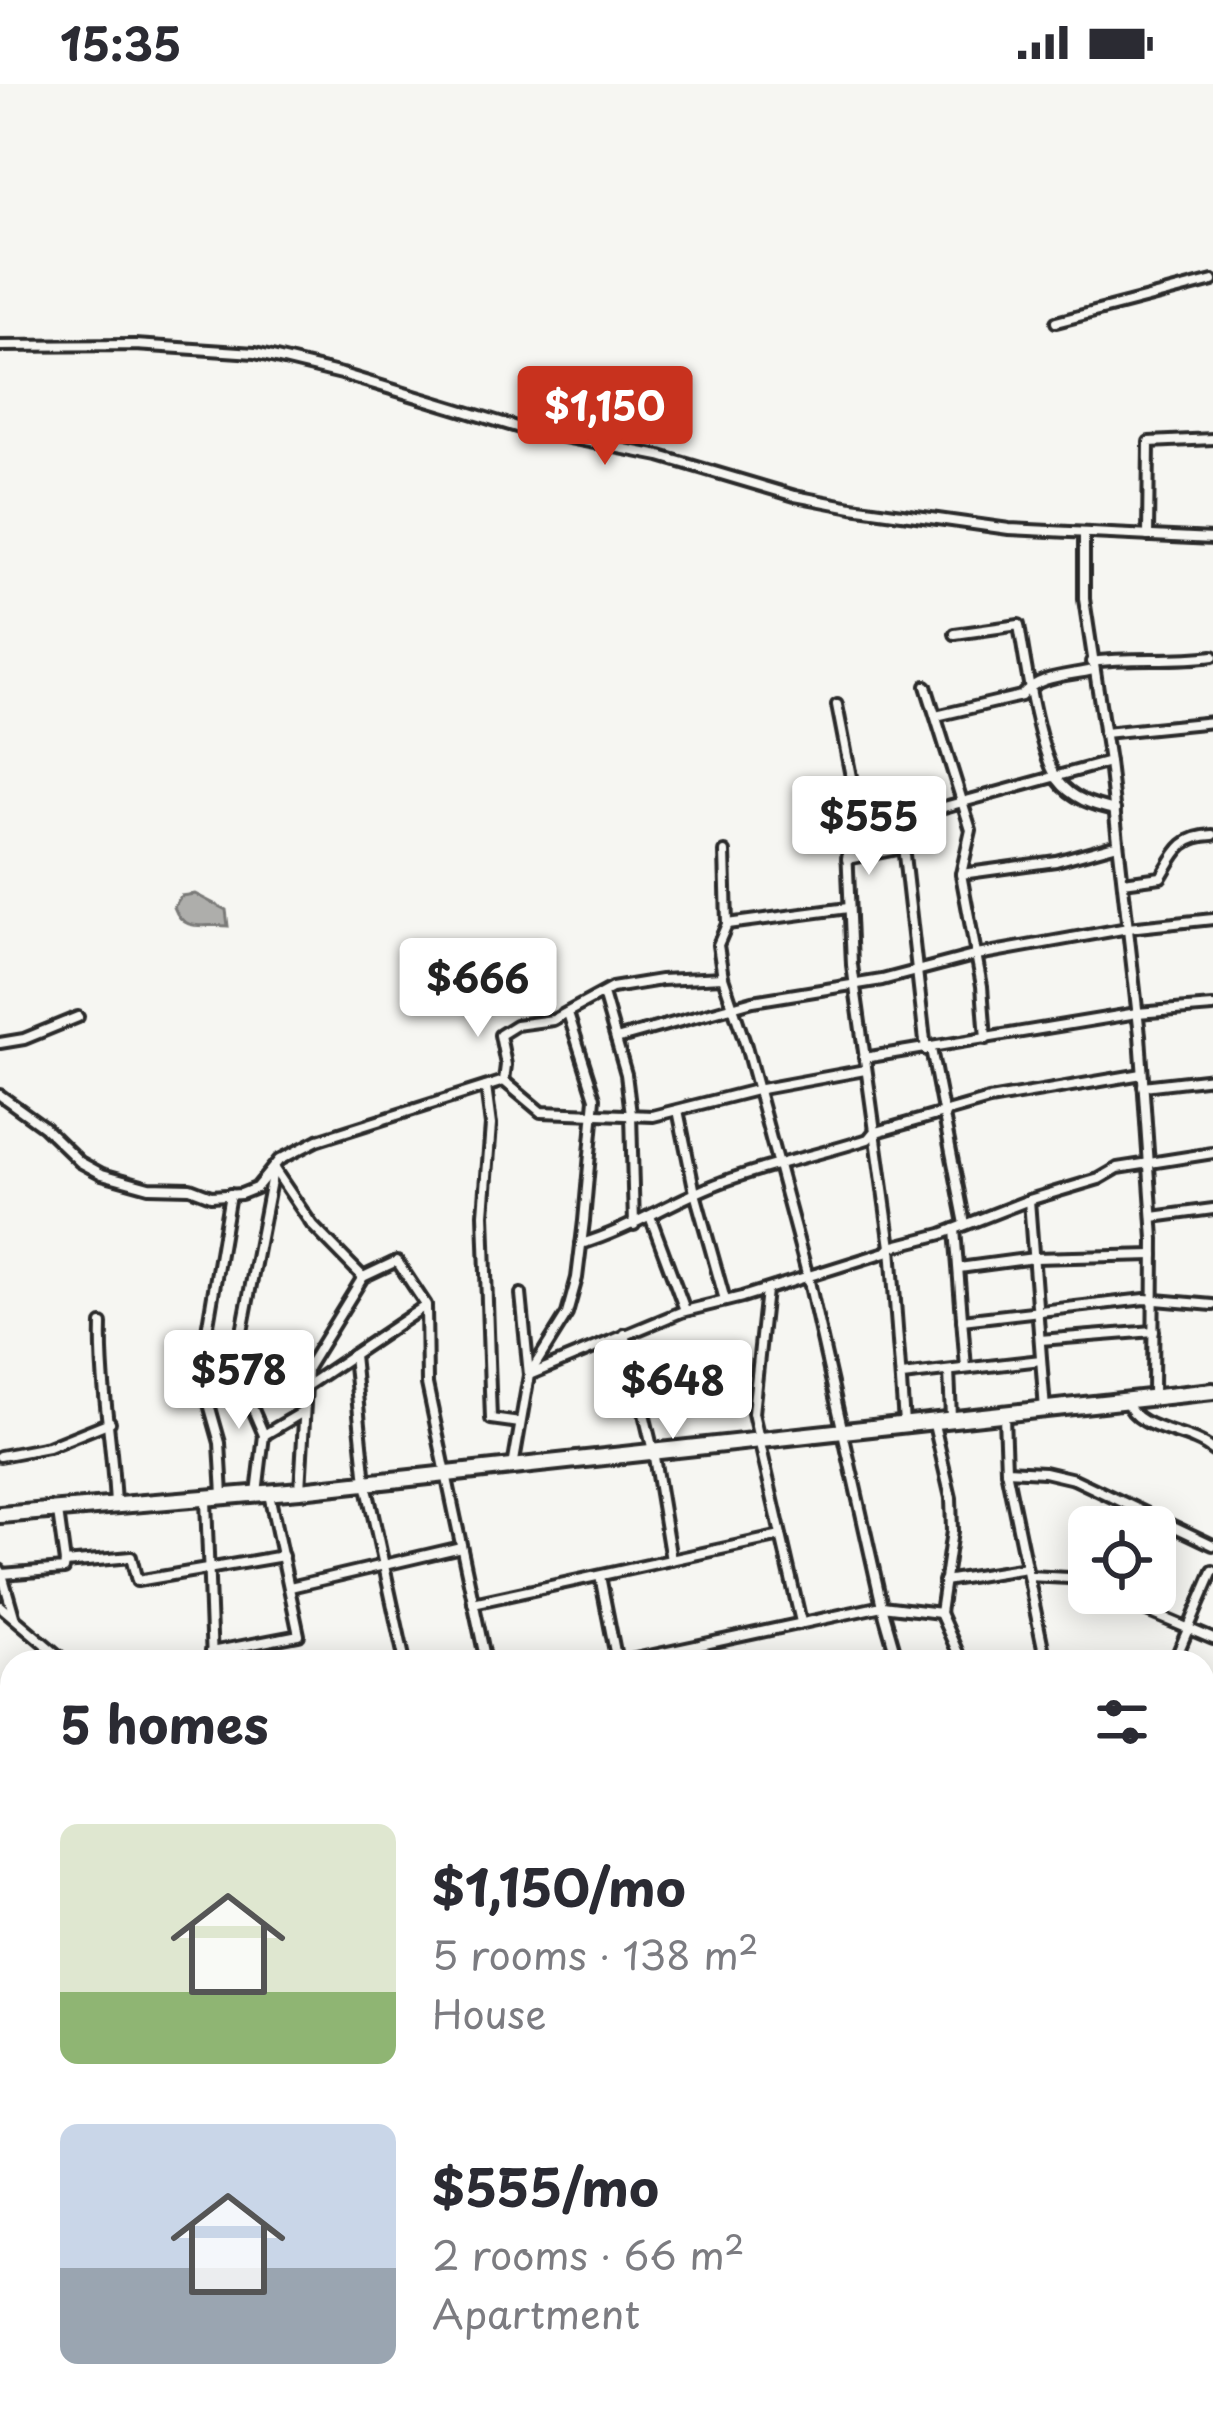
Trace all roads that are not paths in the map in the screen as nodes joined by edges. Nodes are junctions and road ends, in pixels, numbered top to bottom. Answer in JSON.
{"nodes":[{"id":1,"x":1213,"y":281,"type":"edge"},
{"id":2,"x":1056,"y":322,"type":"dead end"},
{"id":3,"x":0,"y":346,"type":"edge"},
{"id":4,"x":1213,"y":439,"type":"edge"},
{"id":5,"x":1084,"y":534,"type":"junction"},
{"id":6,"x":1148,"y":536,"type":"junction"},
{"id":7,"x":1213,"y":538,"type":"edge"},
{"id":8,"x":955,"y":634,"type":"dead end"},
{"id":9,"x":1213,"y":656,"type":"edge"},
{"id":10,"x":1092,"y":666,"type":"junction"},
{"id":11,"x":926,"y":686,"type":"dead end"},
{"id":12,"x":1029,"y":686,"type":"junction"},
{"id":13,"x":837,"y":705,"type":"dead end"},
{"id":14,"x":936,"y":716,"type":"junction"},
{"id":15,"x":1213,"y":722,"type":"edge"},
{"id":16,"x":1104,"y":733,"type":"junction"},
{"id":17,"x":1109,"y":762,"type":"junction"},
{"id":18,"x":1057,"y":778,"type":"junction"},
{"id":19,"x":964,"y":802,"type":"junction"},
{"id":20,"x":1114,"y":810,"type":"junction"},
{"id":21,"x":1213,"y":835,"type":"edge"},
{"id":22,"x":1118,"y":843,"type":"junction"},
{"id":23,"x":902,"y":848,"type":"junction"},
{"id":24,"x":725,"y":852,"type":"dead end"},
{"id":25,"x":847,"y":859,"type":"junction"},
{"id":26,"x":961,"y":874,"type":"junction"},
{"id":27,"x":1123,"y":882,"type":"junction"},
{"id":28,"x":848,"y":908,"type":"junction"},
{"id":29,"x":1213,"y":919,"type":"edge"},
{"id":30,"x":727,"y":924,"type":"junction"},
{"id":31,"x":1128,"y":928,"type":"junction"},
{"id":32,"x":977,"y":955,"type":"junction"},
{"id":33,"x":915,"y":971,"type":"junction"},
{"id":34,"x":723,"y":976,"type":"junction"},
{"id":35,"x":855,"y":983,"type":"junction"},
{"id":36,"x":604,"y":994,"type":"junction"},
{"id":37,"x":1213,"y":1006,"type":"edge"},
{"id":38,"x":733,"y":1008,"type":"junction"},
{"id":39,"x":568,"y":1013,"type":"junction"},
{"id":40,"x":1137,"y":1013,"type":"junction"},
{"id":41,"x":78,"y":1017,"type":"dead end"},
{"id":42,"x":616,"y":1039,"type":"junction"},
{"id":43,"x":986,"y":1039,"type":"junction"},
{"id":44,"x":0,"y":1043,"type":"edge"},
{"id":45,"x":929,"y":1049,"type":"junction"},
{"id":46,"x":864,"y":1058,"type":"junction"},
{"id":47,"x":865,"y":1070,"type":"junction"},
{"id":48,"x":1142,"y":1074,"type":"junction"},
{"id":49,"x":1213,"y":1078,"type":"edge"},
{"id":50,"x":504,"y":1081,"type":"junction"},
{"id":51,"x":1143,"y":1085,"type":"junction"},
{"id":52,"x":486,"y":1087,"type":"junction"},
{"id":53,"x":756,"y":1090,"type":"junction"},
{"id":54,"x":0,"y":1095,"type":"edge"},
{"id":55,"x":678,"y":1110,"type":"junction"},
{"id":56,"x":595,"y":1113,"type":"junction"},
{"id":57,"x":943,"y":1113,"type":"junction"},
{"id":58,"x":632,"y":1114,"type":"junction"},
{"id":59,"x":873,"y":1133,"type":"junction"},
{"id":60,"x":1213,"y":1153,"type":"edge"},
{"id":61,"x":1149,"y":1163,"type":"junction"},
{"id":62,"x":778,"y":1166,"type":"junction"},
{"id":63,"x":273,"y":1168,"type":"junction"},
{"id":64,"x":694,"y":1193,"type":"junction"},
{"id":65,"x":230,"y":1194,"type":"junction"},
{"id":66,"x":1029,"y":1200,"type":"junction"},
{"id":67,"x":1213,"y":1209,"type":"edge"},
{"id":68,"x":650,"y":1216,"type":"junction"},
{"id":69,"x":1153,"y":1216,"type":"junction"},
{"id":70,"x":965,"y":1224,"type":"junction"},
{"id":71,"x":634,"y":1225,"type":"junction"},
{"id":72,"x":955,"y":1228,"type":"junction"},
{"id":73,"x":581,"y":1244,"type":"junction"},
{"id":74,"x":890,"y":1247,"type":"junction"},
{"id":75,"x":1154,"y":1256,"type":"junction"},
{"id":76,"x":1034,"y":1258,"type":"junction"},
{"id":77,"x":959,"y":1268,"type":"junction"},
{"id":78,"x":363,"y":1277,"type":"junction"},
{"id":79,"x":808,"y":1277,"type":"junction"},
{"id":80,"x":766,"y":1290,"type":"junction"},
{"id":81,"x":521,"y":1294,"type":"dead end"},
{"id":82,"x":725,"y":1300,"type":"junction"},
{"id":83,"x":1155,"y":1301,"type":"junction"},
{"id":84,"x":427,"y":1305,"type":"junction"},
{"id":85,"x":1213,"y":1305,"type":"edge"},
{"id":86,"x":685,"y":1311,"type":"junction"},
{"id":87,"x":1038,"y":1312,"type":"junction"},
{"id":88,"x":962,"y":1321,"type":"junction"},
{"id":89,"x":102,"y":1324,"type":"dead end"},
{"id":90,"x":1154,"y":1330,"type":"junction"},
{"id":91,"x":625,"y":1334,"type":"junction"},
{"id":92,"x":1040,"y":1340,"type":"junction"},
{"id":93,"x":353,"y":1355,"type":"junction"},
{"id":94,"x":1041,"y":1360,"type":"junction"},
{"id":95,"x":967,"y":1368,"type":"junction"},
{"id":96,"x":949,"y":1371,"type":"junction"},
{"id":97,"x":529,"y":1376,"type":"junction"},
{"id":98,"x":902,"y":1376,"type":"junction"},
{"id":99,"x":305,"y":1387,"type":"junction"},
{"id":100,"x":1213,"y":1391,"type":"edge"},
{"id":101,"x":1153,"y":1397,"type":"junction"},
{"id":102,"x":1126,"y":1400,"type":"junction"},
{"id":103,"x":1045,"y":1411,"type":"junction"},
{"id":104,"x":303,"y":1412,"type":"junction"},
{"id":105,"x":1004,"y":1414,"type":"junction"},
{"id":106,"x":952,"y":1417,"type":"junction"},
{"id":107,"x":933,"y":1419,"type":"junction"},
{"id":108,"x":110,"y":1422,"type":"junction"},
{"id":109,"x":904,"y":1423,"type":"junction"},
{"id":110,"x":520,"y":1424,"type":"junction"},
{"id":111,"x":842,"y":1430,"type":"junction"},
{"id":112,"x":264,"y":1435,"type":"junction"},
{"id":113,"x":757,"y":1439,"type":"junction"},
{"id":114,"x":653,"y":1451,"type":"junction"},
{"id":115,"x":1213,"y":1451,"type":"edge"},
{"id":116,"x":0,"y":1456,"type":"edge"},
{"id":117,"x":513,"y":1467,"type":"junction"},
{"id":118,"x":1006,"y":1471,"type":"junction"},
{"id":119,"x":447,"y":1474,"type":"junction"},
{"id":120,"x":366,"y":1483,"type":"junction"},
{"id":121,"x":300,"y":1490,"type":"junction"},
{"id":122,"x":263,"y":1493,"type":"junction"},
{"id":123,"x":223,"y":1496,"type":"junction"},
{"id":124,"x":206,"y":1498,"type":"junction"},
{"id":125,"x":115,"y":1507,"type":"junction"},
{"id":126,"x":58,"y":1510,"type":"junction"},
{"id":127,"x":0,"y":1515,"type":"edge"},
{"id":128,"x":781,"y":1536,"type":"junction"},
{"id":129,"x":1213,"y":1545,"type":"edge"},
{"id":130,"x":460,"y":1546,"type":"junction"},
{"id":131,"x":284,"y":1556,"type":"junction"},
{"id":132,"x":670,"y":1561,"type":"junction"},
{"id":133,"x":65,"y":1564,"type":"junction"},
{"id":134,"x":383,"y":1565,"type":"junction"},
{"id":135,"x":208,"y":1570,"type":"junction"},
{"id":136,"x":1213,"y":1571,"type":"edge"},
{"id":137,"x":1,"y":1572,"type":"edge"},
{"id":138,"x":1027,"y":1572,"type":"junction"},
{"id":139,"x":600,"y":1576,"type":"junction"},
{"id":140,"x":1068,"y":1578,"type":"edge"},
{"id":141,"x":944,"y":1581,"type":"junction"},
{"id":142,"x":290,"y":1587,"type":"junction"},
{"id":143,"x":473,"y":1603,"type":"junction"},
{"id":144,"x":0,"y":1606,"type":"edge"},
{"id":145,"x":882,"y":1606,"type":"junction"},
{"id":146,"x":940,"y":1612,"type":"junction"},
{"id":147,"x":1155,"y":1614,"type":"edge"},
{"id":148,"x":14,"y":1618,"type":"junction"},
{"id":149,"x":801,"y":1622,"type":"junction"},
{"id":150,"x":1190,"y":1629,"type":"junction"},
{"id":151,"x":1213,"y":1639,"type":"edge"},
{"id":152,"x":52,"y":1650,"type":"edge"},
{"id":153,"x":212,"y":1650,"type":"edge"},
{"id":154,"x":240,"y":1650,"type":"edge"},
{"id":155,"x":402,"y":1650,"type":"edge"},
{"id":156,"x":483,"y":1650,"type":"edge"},
{"id":157,"x":616,"y":1650,"type":"edge"},
{"id":158,"x":674,"y":1650,"type":"edge"},
{"id":159,"x":895,"y":1650,"type":"edge"},
{"id":160,"x":957,"y":1650,"type":"edge"},
{"id":161,"x":1043,"y":1650,"type":"edge"},
{"id":162,"x":1180,"y":1650,"type":"edge"}],
"edges":[{"from":1,"to":2,"type":"street"},
{"from":3,"to":5,"type":"street"},
{"from":4,"to":6,"type":"street"},
{"from":5,"to":6,"type":"street"},
{"from":5,"to":10,"type":"street"},
{"from":6,"to":7,"type":"street"},
{"from":8,"to":12,"type":"street"},
{"from":9,"to":10,"type":"street"},
{"from":10,"to":12,"type":"street"},
{"from":10,"to":16,"type":"street"},
{"from":11,"to":14,"type":"street"},
{"from":12,"to":14,"type":"street"},
{"from":12,"to":18,"type":"street"},
{"from":13,"to":25,"type":"street"},
{"from":14,"to":19,"type":"street"},
{"from":15,"to":16,"type":"street"},
{"from":16,"to":17,"type":"street"},
{"from":17,"to":18,"type":"street"},
{"from":17,"to":20,"type":"street"},
{"from":18,"to":19,"type":"street"},
{"from":18,"to":20,"type":"street"},
{"from":19,"to":23,"type":"street"},
{"from":19,"to":26,"type":"street"},
{"from":20,"to":22,"type":"street"},
{"from":21,"to":27,"type":"street"},
{"from":22,"to":26,"type":"street"},
{"from":22,"to":27,"type":"street"},
{"from":23,"to":25,"type":"street"},
{"from":23,"to":33,"type":"street"},
{"from":24,"to":30,"type":"street"},
{"from":25,"to":28,"type":"street"},
{"from":26,"to":32,"type":"street"},
{"from":27,"to":31,"type":"street"},
{"from":28,"to":30,"type":"street"},
{"from":28,"to":35,"type":"street"},
{"from":29,"to":31,"type":"street"},
{"from":30,"to":34,"type":"street"},
{"from":31,"to":32,"type":"street"},
{"from":31,"to":40,"type":"street"},
{"from":32,"to":33,"type":"street"},
{"from":32,"to":43,"type":"street"},
{"from":33,"to":35,"type":"street"},
{"from":33,"to":45,"type":"street"},
{"from":34,"to":36,"type":"street"},
{"from":34,"to":38,"type":"street"},
{"from":35,"to":38,"type":"street"},
{"from":35,"to":46,"type":"street"},
{"from":36,"to":39,"type":"street"},
{"from":36,"to":42,"type":"street"},
{"from":37,"to":40,"type":"street"},
{"from":38,"to":42,"type":"street"},
{"from":38,"to":53,"type":"street"},
{"from":39,"to":50,"type":"street"},
{"from":39,"to":56,"type":"street"},
{"from":40,"to":43,"type":"street"},
{"from":40,"to":48,"type":"street"},
{"from":41,"to":44,"type":"street"},
{"from":42,"to":58,"type":"street"},
{"from":43,"to":45,"type":"street"},
{"from":45,"to":46,"type":"street"},
{"from":45,"to":57,"type":"street"},
{"from":46,"to":47,"type":"street"},
{"from":47,"to":53,"type":"street"},
{"from":47,"to":59,"type":"street"},
{"from":48,"to":51,"type":"street"},
{"from":48,"to":57,"type":"street"},
{"from":49,"to":51,"type":"street"},
{"from":50,"to":52,"type":"street"},
{"from":50,"to":56,"type":"street"},
{"from":51,"to":61,"type":"street"},
{"from":52,"to":63,"type":"street"},
{"from":52,"to":110,"type":"street"},
{"from":53,"to":55,"type":"street"},
{"from":53,"to":62,"type":"street"},
{"from":54,"to":65,"type":"street"},
{"from":55,"to":58,"type":"street"},
{"from":55,"to":64,"type":"street"},
{"from":56,"to":58,"type":"street"},
{"from":56,"to":73,"type":"street"},
{"from":57,"to":59,"type":"street"},
{"from":57,"to":70,"type":"street"},
{"from":58,"to":71,"type":"street"},
{"from":59,"to":62,"type":"street"},
{"from":59,"to":74,"type":"street"},
{"from":60,"to":61,"type":"street"},
{"from":61,"to":66,"type":"street"},
{"from":61,"to":69,"type":"street"},
{"from":62,"to":64,"type":"street"},
{"from":62,"to":79,"type":"street"},
{"from":63,"to":65,"type":"street"},
{"from":63,"to":78,"type":"street"},
{"from":63,"to":112,"type":"street"},
{"from":64,"to":68,"type":"street"},
{"from":64,"to":82,"type":"street"},
{"from":65,"to":123,"type":"street"},
{"from":66,"to":70,"type":"street"},
{"from":66,"to":76,"type":"street"},
{"from":67,"to":69,"type":"street"},
{"from":68,"to":71,"type":"street"},
{"from":68,"to":86,"type":"street"},
{"from":69,"to":75,"type":"street"},
{"from":70,"to":72,"type":"street"},
{"from":71,"to":73,"type":"street"},
{"from":72,"to":74,"type":"street"},
{"from":72,"to":77,"type":"street"},
{"from":73,"to":97,"type":"street"},
{"from":74,"to":79,"type":"street"},
{"from":74,"to":98,"type":"street"},
{"from":75,"to":76,"type":"street"},
{"from":75,"to":83,"type":"street"},
{"from":76,"to":77,"type":"street"},
{"from":76,"to":87,"type":"street"},
{"from":77,"to":88,"type":"street"},
{"from":78,"to":84,"type":"street"},
{"from":78,"to":99,"type":"street"},
{"from":79,"to":80,"type":"street"},
{"from":79,"to":111,"type":"street"},
{"from":80,"to":82,"type":"street"},
{"from":80,"to":113,"type":"street"},
{"from":81,"to":97,"type":"street"},
{"from":82,"to":86,"type":"street"},
{"from":83,"to":85,"type":"street"},
{"from":83,"to":87,"type":"street"},
{"from":83,"to":90,"type":"street"},
{"from":84,"to":93,"type":"street"},
{"from":84,"to":119,"type":"street"},
{"from":86,"to":91,"type":"street"},
{"from":87,"to":88,"type":"street"},
{"from":87,"to":92,"type":"street"},
{"from":88,"to":95,"type":"street"},
{"from":89,"to":108,"type":"street"},
{"from":90,"to":92,"type":"street"},
{"from":90,"to":101,"type":"street"},
{"from":91,"to":97,"type":"street"},
{"from":91,"to":114,"type":"street"},
{"from":92,"to":94,"type":"street"},
{"from":93,"to":99,"type":"street"},
{"from":93,"to":120,"type":"street"},
{"from":94,"to":95,"type":"street"},
{"from":94,"to":103,"type":"street"},
{"from":95,"to":96,"type":"street"},
{"from":96,"to":98,"type":"street"},
{"from":96,"to":106,"type":"street"},
{"from":97,"to":110,"type":"street"},
{"from":98,"to":109,"type":"street"},
{"from":99,"to":104,"type":"street"},
{"from":100,"to":101,"type":"highway"},
{"from":101,"to":102,"type":"highway"},
{"from":102,"to":103,"type":"highway"},
{"from":102,"to":115,"type":"street"},
{"from":103,"to":105,"type":"highway"},
{"from":104,"to":112,"type":"street"},
{"from":104,"to":121,"type":"street"},
{"from":105,"to":106,"type":"highway"},
{"from":105,"to":118,"type":"street"},
{"from":106,"to":107,"type":"highway"},
{"from":107,"to":109,"type":"highway"},
{"from":107,"to":141,"type":"street"},
{"from":108,"to":116,"type":"street"},
{"from":108,"to":125,"type":"street"},
{"from":109,"to":111,"type":"highway"},
{"from":110,"to":117,"type":"street"},
{"from":111,"to":113,"type":"highway"},
{"from":111,"to":145,"type":"street"},
{"from":112,"to":122,"type":"street"},
{"from":113,"to":114,"type":"highway"},
{"from":113,"to":128,"type":"street"},
{"from":114,"to":117,"type":"highway"},
{"from":114,"to":132,"type":"street"},
{"from":117,"to":119,"type":"highway"},
{"from":118,"to":129,"type":"street"},
{"from":118,"to":138,"type":"street"},
{"from":119,"to":120,"type":"highway"},
{"from":119,"to":130,"type":"street"},
{"from":120,"to":121,"type":"highway"},
{"from":120,"to":134,"type":"street"},
{"from":121,"to":122,"type":"highway"},
{"from":122,"to":123,"type":"highway"},
{"from":122,"to":131,"type":"street"},
{"from":123,"to":124,"type":"highway"},
{"from":124,"to":125,"type":"highway"},
{"from":124,"to":135,"type":"street"},
{"from":125,"to":126,"type":"highway"},
{"from":126,"to":127,"type":"highway"},
{"from":126,"to":133,"type":"street"},
{"from":128,"to":132,"type":"street"},
{"from":128,"to":149,"type":"street"},
{"from":130,"to":134,"type":"street"},
{"from":130,"to":143,"type":"street"},
{"from":131,"to":135,"type":"street"},
{"from":131,"to":142,"type":"street"},
{"from":132,"to":139,"type":"street"},
{"from":133,"to":135,"type":"street"},
{"from":133,"to":137,"type":"street"},
{"from":134,"to":142,"type":"street"},
{"from":134,"to":155,"type":"street"},
{"from":135,"to":153,"type":"street"},
{"from":136,"to":150,"type":"street"},
{"from":137,"to":148,"type":"street"},
{"from":138,"to":140,"type":"street"},
{"from":138,"to":141,"type":"street"},
{"from":138,"to":161,"type":"street"},
{"from":139,"to":143,"type":"street"},
{"from":139,"to":157,"type":"street"},
{"from":141,"to":146,"type":"street"},
{"from":142,"to":154,"type":"street"},
{"from":143,"to":156,"type":"street"},
{"from":144,"to":148,"type":"street"},
{"from":145,"to":146,"type":"street"},
{"from":145,"to":149,"type":"street"},
{"from":145,"to":159,"type":"street"},
{"from":146,"to":160,"type":"street"},
{"from":147,"to":150,"type":"street"},
{"from":148,"to":152,"type":"street"},
{"from":149,"to":158,"type":"street"},
{"from":150,"to":151,"type":"street"},
{"from":150,"to":162,"type":"street"}]}
